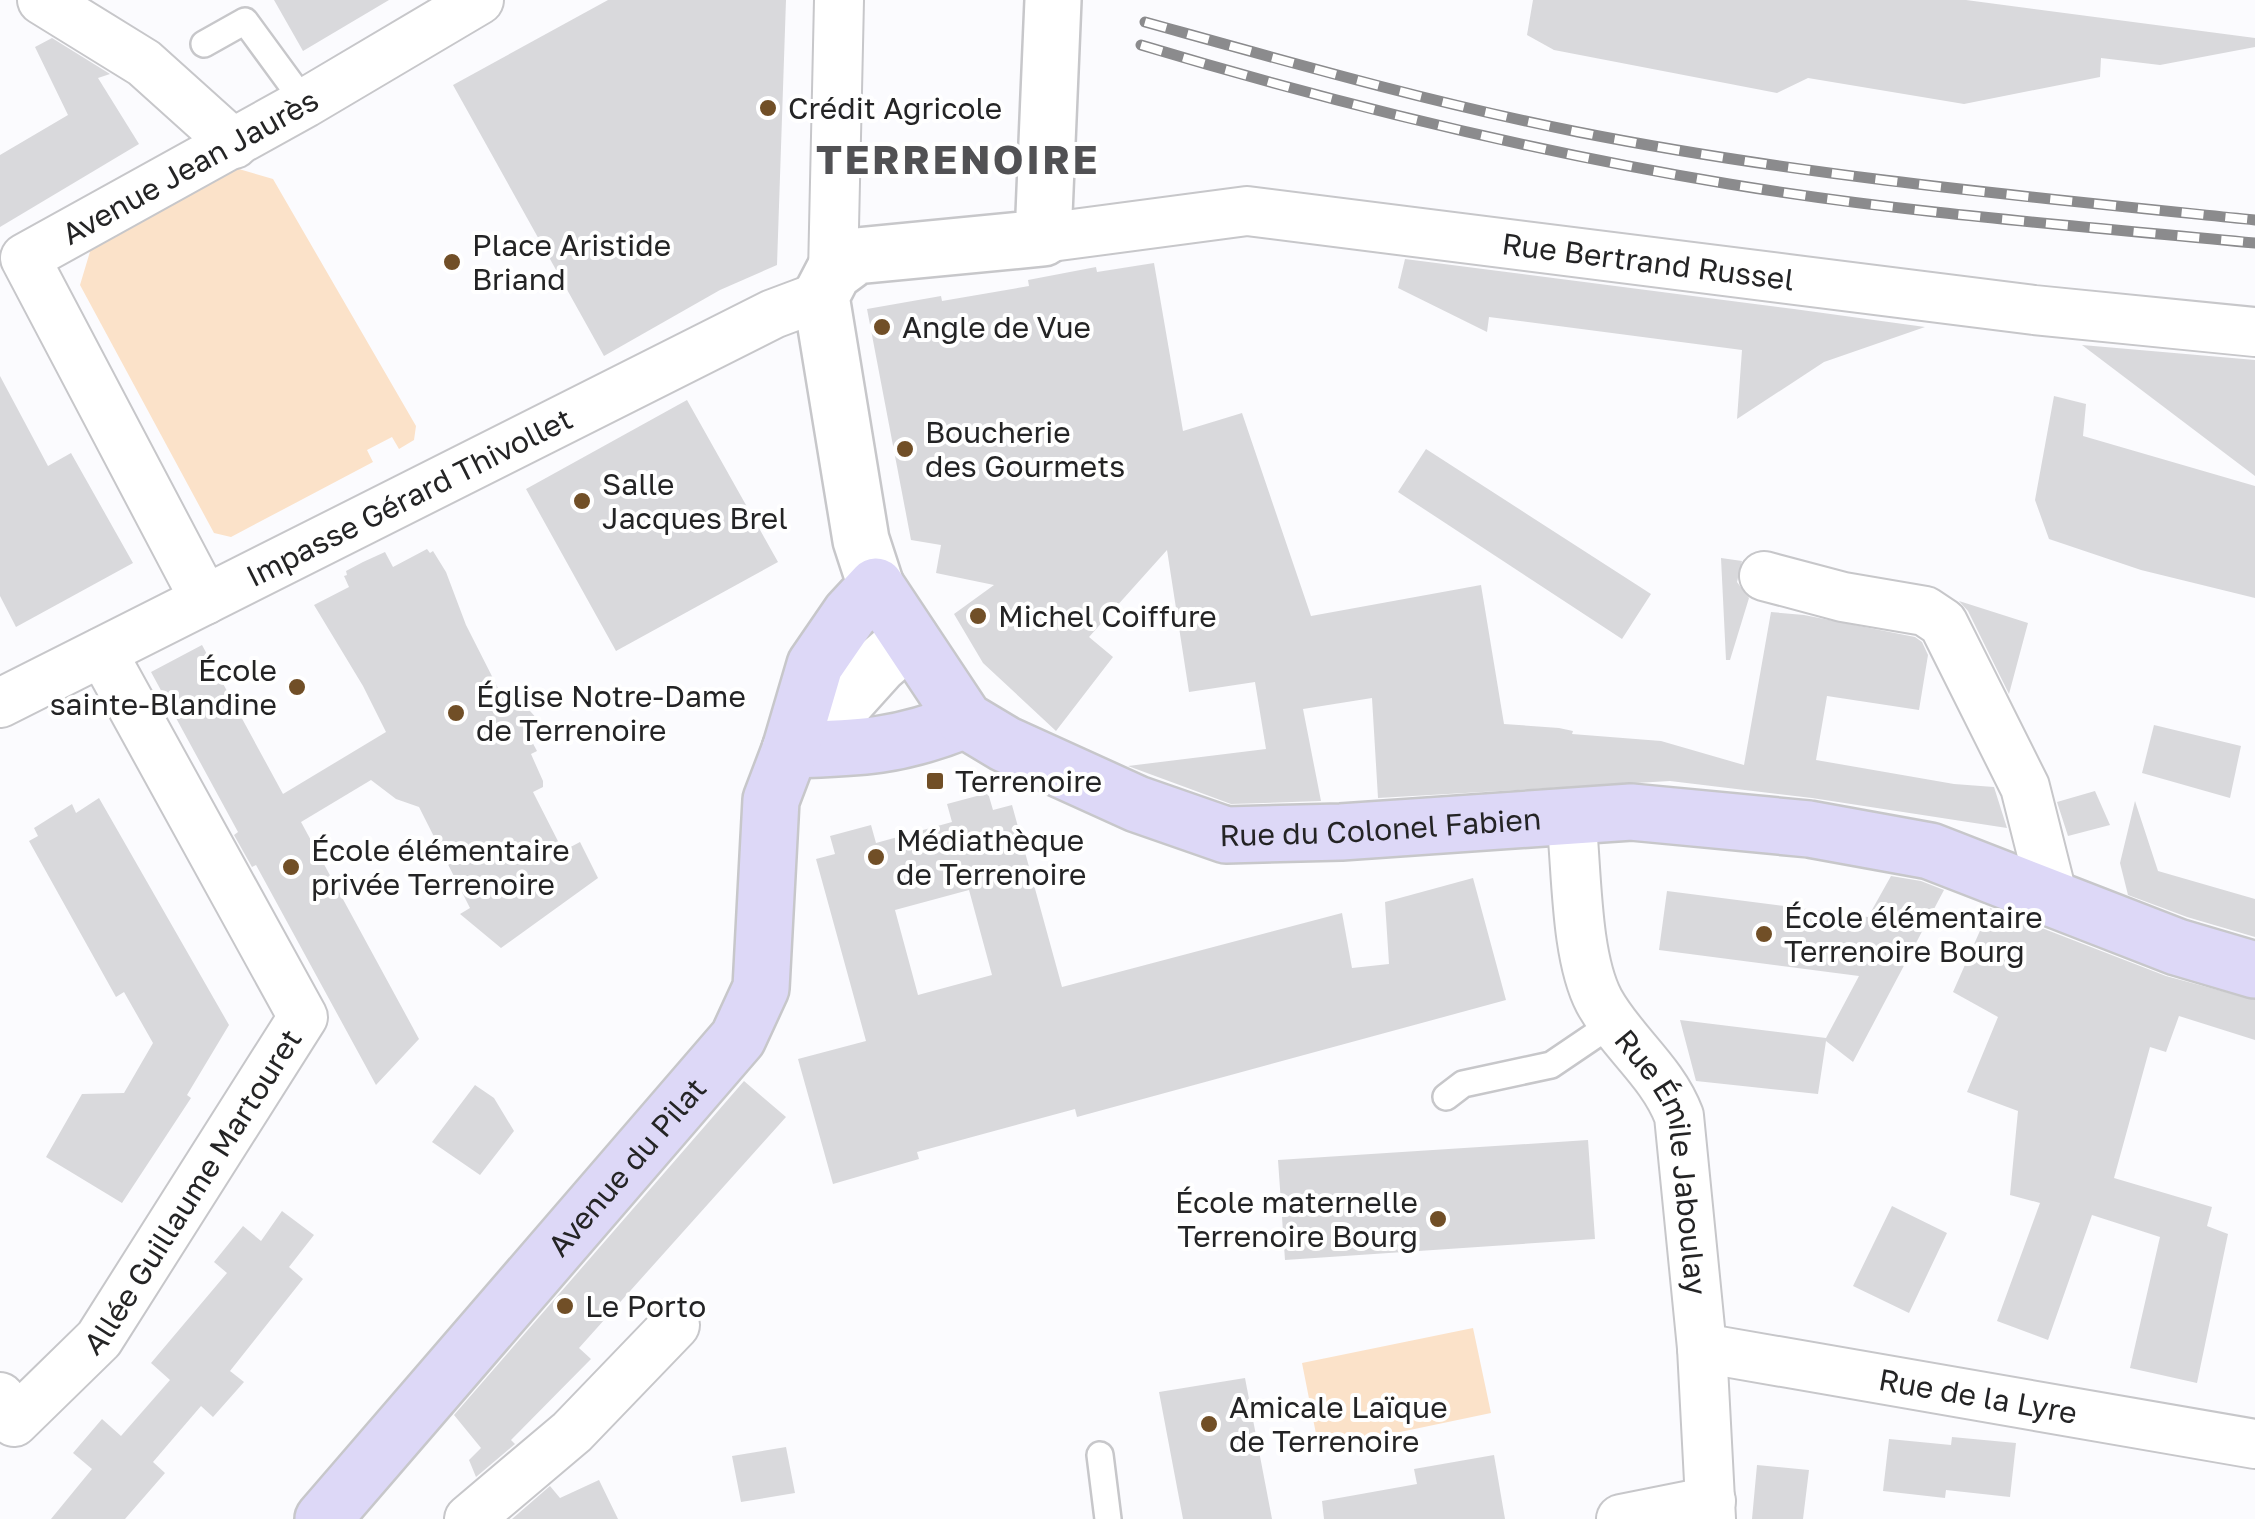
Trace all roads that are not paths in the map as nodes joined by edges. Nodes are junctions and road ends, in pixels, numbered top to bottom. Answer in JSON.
{"nodes":[{"id":1,"x":479,"y":0,"type":"edge"},
{"id":2,"x":839,"y":0,"type":"edge"},
{"id":3,"x":1053,"y":0,"type":"edge"},
{"id":4,"x":47,"y":3,"type":"edge"},
{"id":5,"x":204,"y":44,"type":"dead end"},
{"id":6,"x":305,"y":104,"type":"junction"},
{"id":7,"x":234,"y":144,"type":"junction"},
{"id":8,"x":1043,"y":238,"type":"junction"},
{"id":9,"x":827,"y":285,"type":"junction"},
{"id":10,"x":2255,"y":332,"type":"edge"},
{"id":11,"x":1764,"y":576,"type":"dead end"},
{"id":12,"x":876,"y":586,"type":"junction"},
{"id":13,"x":205,"y":600,"type":"junction"},
{"id":14,"x":910,"y":638,"type":"junction"},
{"id":15,"x":102,"y":652,"type":"junction"},
{"id":16,"x":0,"y":704,"type":"edge"},
{"id":17,"x":965,"y":720,"type":"junction"},
{"id":18,"x":790,"y":750,"type":"junction"},
{"id":19,"x":1572,"y":816,"type":"junction"},
{"id":20,"x":2053,"y":898,"type":"junction"},
{"id":21,"x":2255,"y":970,"type":"edge"},
{"id":22,"x":1613,"y":1022,"type":"junction"},
{"id":23,"x":1446,"y":1096,"type":"dead end"},
{"id":24,"x":675,"y":1325,"type":"dead end"},
{"id":25,"x":1702,"y":1348,"type":"junction"},
{"id":26,"x":5,"y":1418,"type":"edge"},
{"id":27,"x":2255,"y":1444,"type":"edge"},
{"id":28,"x":1100,"y":1455,"type":"dead end"},
{"id":29,"x":1711,"y":1510,"type":"edge"},
{"id":30,"x":323,"y":1519,"type":"edge"},
{"id":31,"x":469,"y":1519,"type":"edge"},
{"id":32,"x":1108,"y":1519,"type":"edge"},
{"id":33,"x":1621,"y":1519,"type":"edge"}],
"edges":[{"from":1,"to":6,"type":"street","name":"Avenue Jean Jaurès"},
{"from":2,"to":9,"type":"street"},
{"from":3,"to":8,"type":"street"},
{"from":4,"to":7,"type":"street"},
{"from":5,"to":6,"type":"lane"},
{"from":6,"to":7,"type":"street","name":"Avenue Jean Jaurès"},
{"from":7,"to":13,"type":"street","name":"Avenue Jean Jaurès"},
{"from":8,"to":9,"type":"street"},
{"from":8,"to":10,"type":"street","name":"Rue Bertrand Russel"},
{"from":9,"to":12,"type":"street","name":"Rue du Colonel Fabien"},
{"from":9,"to":13,"type":"street","name":"Impasse Gérard Thivollet"},
{"from":11,"to":20,"type":"street"},
{"from":12,"to":14,"type":"main road","name":"Rue du Colonel Fabien"},
{"from":12,"to":18,"type":"main road","name":"Avenue du Pilat"},
{"from":13,"to":15,"type":"street","name":"Impasse Gérard Thivollet"},
{"from":14,"to":17,"type":"main road","name":"Rue du Colonel Fabien"},
{"from":14,"to":18,"type":"street"},
{"from":15,"to":16,"type":"street","name":"Impasse Gérard Thivollet"},
{"from":15,"to":26,"type":"street","name":"Allée Guillaume Martouret"},
{"from":17,"to":18,"type":"main road"},
{"from":17,"to":19,"type":"main road","name":"Rue du Colonel Fabien"},
{"from":18,"to":30,"type":"main road","name":"Avenue du Pilat"},
{"from":19,"to":20,"type":"main road","name":"Rue du Colonel Fabien"},
{"from":19,"to":22,"type":"street","name":"Rue Émile Jaboulay"},
{"from":20,"to":21,"type":"main road","name":"Rue du Colonel Fabien"},
{"from":22,"to":23,"type":"lane"},
{"from":22,"to":25,"type":"street","name":"Rue Émile Jaboulay"},
{"from":24,"to":31,"type":"street"},
{"from":25,"to":27,"type":"street","name":"Rue de la Lyre"},
{"from":25,"to":29,"type":"street","name":"Rue Émile Jaboulay"},
{"from":28,"to":32,"type":"lane"},
{"from":29,"to":33,"type":"street"}]}
